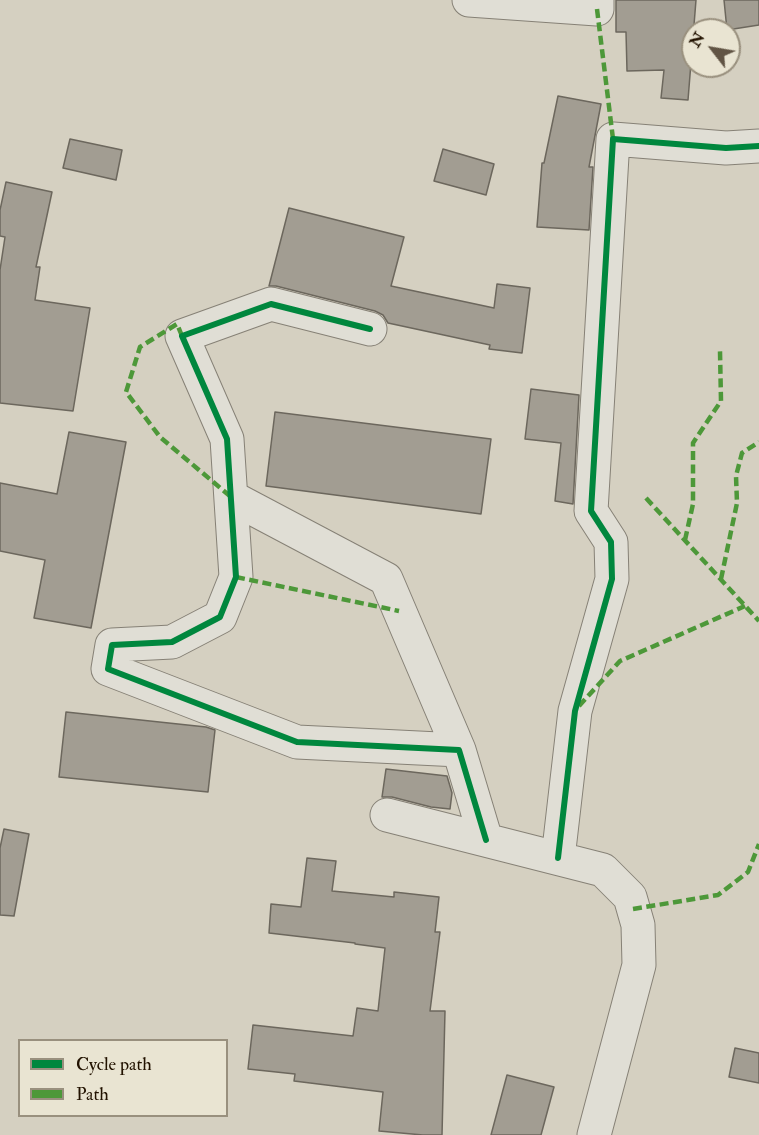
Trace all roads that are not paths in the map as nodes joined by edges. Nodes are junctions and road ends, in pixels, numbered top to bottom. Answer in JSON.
{"nodes":[{"id":1,"x":469,"y":0,"type":"edge"},
{"id":2,"x":597,"y":0,"type":"edge"},
{"id":3,"x":759,"y":146,"type":"edge"},
{"id":4,"x":370,"y":329,"type":"dead end"},
{"id":5,"x":231,"y":497,"type":"junction"},
{"id":6,"x":459,"y":750,"type":"junction"},
{"id":7,"x":387,"y":815,"type":"dead end"},
{"id":8,"x":486,"y":840,"type":"junction"},
{"id":9,"x":558,"y":858,"type":"junction"},
{"id":10,"x":594,"y":1135,"type":"edge"}],
"edges":[{"from":1,"to":2,"type":"street"},
{"from":3,"to":9,"type":"street"},
{"from":4,"to":5,"type":"street"},
{"from":5,"to":6,"type":"street"},
{"from":5,"to":6,"type":"street"},
{"from":6,"to":8,"type":"street"},
{"from":7,"to":8,"type":"street"},
{"from":8,"to":9,"type":"street"},
{"from":9,"to":10,"type":"street"}]}
